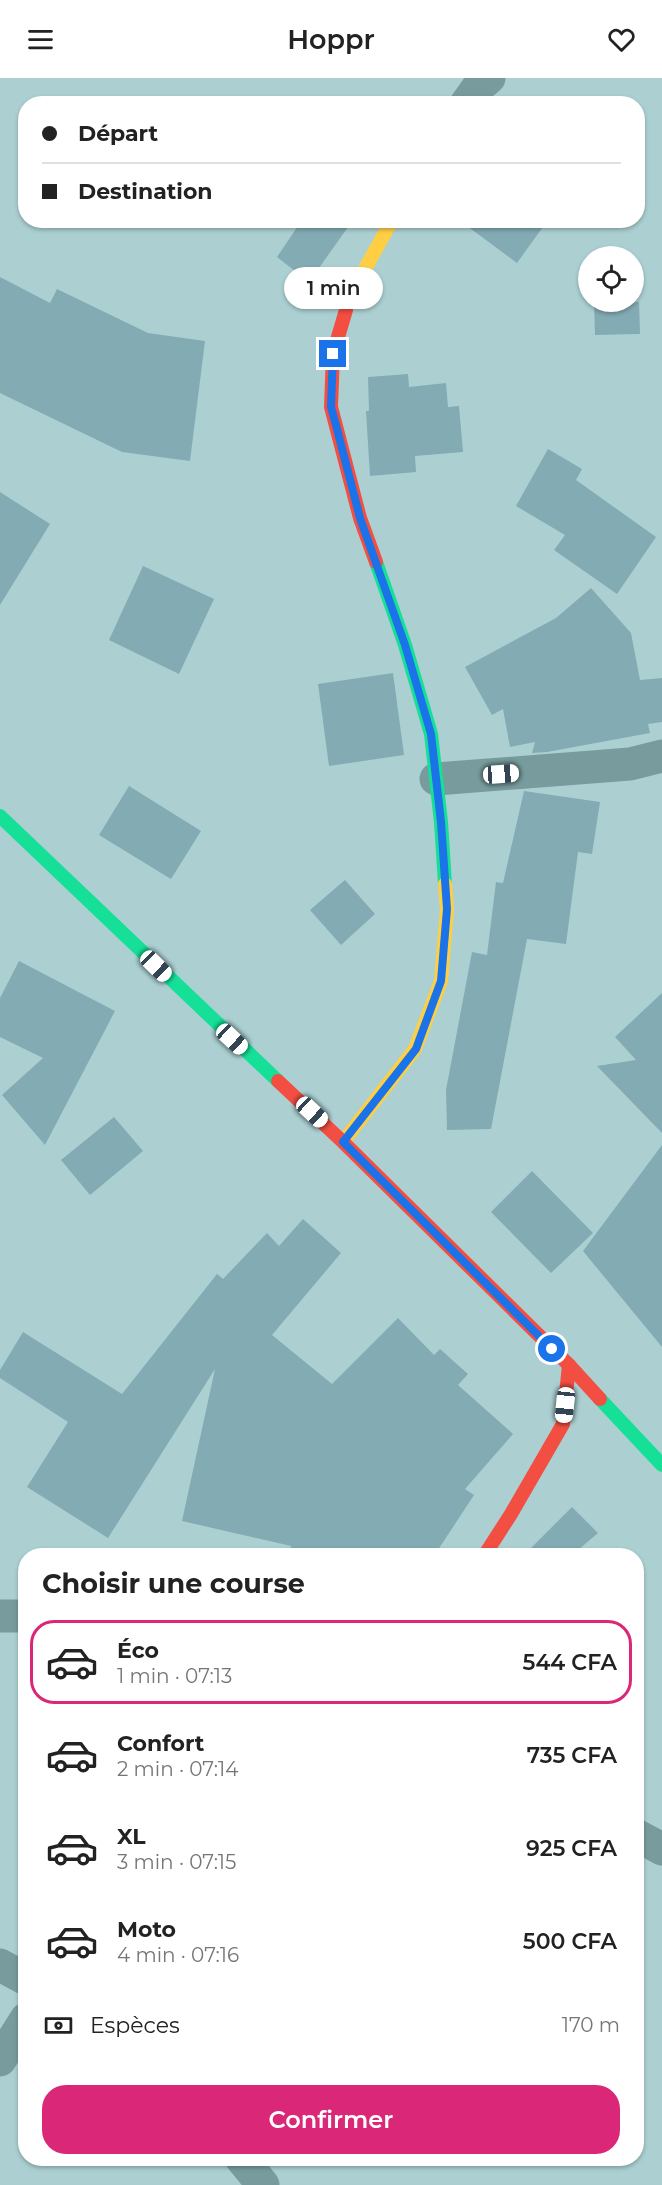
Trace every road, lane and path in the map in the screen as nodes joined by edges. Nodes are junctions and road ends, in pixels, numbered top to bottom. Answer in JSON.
{"nodes":[{"id":1,"x":489,"y":78,"type":"edge"},
{"id":2,"x":472,"y":96,"type":"edge"},
{"id":3,"x":388,"y":228,"type":"edge"},
{"id":4,"x":662,"y":756,"type":"edge"},
{"id":5,"x":436,"y":779,"type":"junction"},
{"id":6,"x":0,"y":816,"type":"edge"},
{"id":7,"x":343,"y":1142,"type":"junction"},
{"id":8,"x":569,"y":1365,"type":"junction"},
{"id":9,"x":662,"y":1465,"type":"edge"},
{"id":10,"x":489,"y":1548,"type":"edge"},
{"id":11,"x":0,"y":1616,"type":"edge"},
{"id":12,"x":18,"y":1616,"type":"edge"},
{"id":13,"x":644,"y":1840,"type":"edge"},
{"id":14,"x":662,"y":1850,"type":"edge"},
{"id":15,"x":0,"y":1965,"type":"edge"},
{"id":16,"x":18,"y":1975,"type":"edge"},
{"id":17,"x":18,"y":2032,"type":"edge"},
{"id":18,"x":0,"y":2060,"type":"edge"},
{"id":19,"x":248,"y":2166,"type":"edge"},
{"id":20,"x":263,"y":2185,"type":"edge"}],
"edges":[{"from":1,"to":2,"type":"street"},
{"from":3,"to":5,"type":"street"},
{"from":4,"to":5,"type":"street"},
{"from":5,"to":7,"type":"street"},
{"from":6,"to":7,"type":"street"},
{"from":7,"to":8,"type":"street"},
{"from":8,"to":9,"type":"street"},
{"from":8,"to":10,"type":"street"},
{"from":11,"to":12,"type":"street"},
{"from":13,"to":14,"type":"street"},
{"from":15,"to":16,"type":"street"},
{"from":17,"to":18,"type":"street"},
{"from":19,"to":20,"type":"street"}]}
